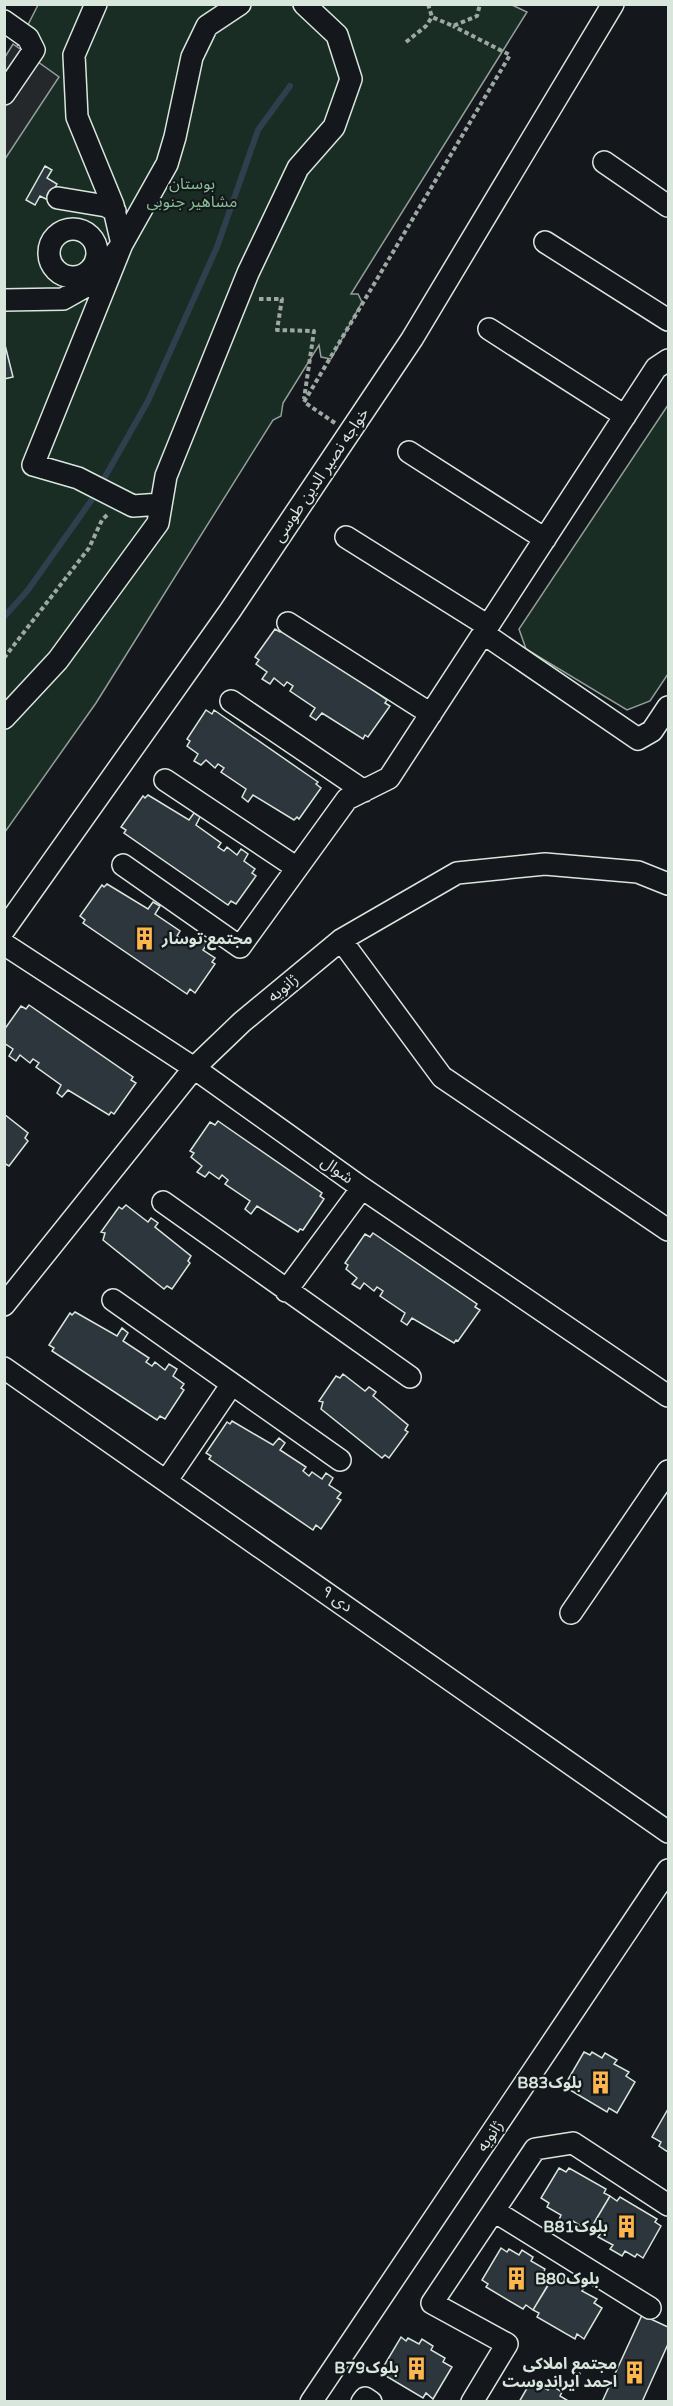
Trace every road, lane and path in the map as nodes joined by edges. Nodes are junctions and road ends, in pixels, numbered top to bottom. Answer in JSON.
{"nodes":[{"id":1,"x":96,"y":4,"type":"edge"},
{"id":2,"x":240,"y":4,"type":"edge"},
{"id":3,"x":304,"y":4,"type":"edge"},
{"id":4,"x":428,"y":4,"type":"edge"},
{"id":5,"x":480,"y":4,"type":"edge"},
{"id":6,"x":614,"y":4,"type":"edge"},
{"id":7,"x":432,"y":17,"type":"junction"},
{"id":8,"x":4,"y":21,"type":"edge"},
{"id":9,"x":453,"y":26,"type":"junction"},
{"id":10,"x":406,"y":42,"type":"dead end"},
{"id":11,"x":4,"y":94,"type":"edge"},
{"id":12,"x":604,"y":162,"type":"dead end"},
{"id":13,"x":58,"y":198,"type":"dead end"},
{"id":14,"x":669,"y":206,"type":"edge"},
{"id":15,"x":115,"y":210,"type":"junction"},
{"id":16,"x":545,"y":242,"type":"dead end"},
{"id":17,"x":122,"y":244,"type":"junction"},
{"id":18,"x":237,"y":299,"type":"junction"},
{"id":19,"x":4,"y":300,"type":"edge"},
{"id":20,"x":669,"y":320,"type":"edge"},
{"id":21,"x":489,"y":329,"type":"dead end"},
{"id":22,"x":669,"y":360,"type":"edge"},
{"id":23,"x":304,"y":402,"type":"junction"},
{"id":24,"x":625,"y":416,"type":"junction"},
{"id":25,"x":349,"y":433,"type":"junction"},
{"id":26,"x":409,"y":452,"type":"dead end"},
{"id":27,"x":113,"y":496,"type":"junction"},
{"id":28,"x":161,"y":504,"type":"junction"},
{"id":29,"x":346,"y":537,"type":"dead end"},
{"id":30,"x":545,"y":539,"type":"junction"},
{"id":31,"x":288,"y":623,"type":"dead end"},
{"id":32,"x":486,"y":630,"type":"junction"},
{"id":33,"x":4,"y":658,"type":"edge"},
{"id":34,"x":231,"y":700,"type":"dead end"},
{"id":35,"x":669,"y":707,"type":"edge"},
{"id":36,"x":431,"y":714,"type":"junction"},
{"id":37,"x":4,"y":718,"type":"edge"},
{"id":38,"x":165,"y":780,"type":"dead end"},
{"id":39,"x":364,"y":791,"type":"junction"},
{"id":40,"x":123,"y":865,"type":"dead end"},
{"id":41,"x":297,"y":868,"type":"junction"},
{"id":42,"x":669,"y":884,"type":"edge"},
{"id":43,"x":4,"y":930,"type":"edge"},
{"id":44,"x":341,"y":940,"type":"junction"},
{"id":45,"x":4,"y":944,"type":"edge"},
{"id":46,"x":194,"y":1068,"type":"junction"},
{"id":47,"x":362,"y":1188,"type":"junction"},
{"id":48,"x":163,"y":1202,"type":"dead end"},
{"id":49,"x":669,"y":1230,"type":"edge"},
{"id":50,"x":286,"y":1292,"type":"junction"},
{"id":51,"x":113,"y":1300,"type":"dead end"},
{"id":52,"x":4,"y":1305,"type":"edge"},
{"id":53,"x":4,"y":1368,"type":"edge"},
{"id":54,"x":410,"y":1377,"type":"dead end"},
{"id":55,"x":232,"y":1384,"type":"junction"},
{"id":56,"x":669,"y":1396,"type":"edge"},
{"id":57,"x":340,"y":1460,"type":"dead end"},
{"id":58,"x":669,"y":1471,"type":"edge"},
{"id":59,"x":167,"y":1480,"type":"junction"},
{"id":60,"x":571,"y":1613,"type":"dead end"},
{"id":61,"x":669,"y":1832,"type":"edge"},
{"id":62,"x":669,"y":1870,"type":"edge"},
{"id":63,"x":669,"y":2205,"type":"edge"},
{"id":64,"x":494,"y":2211,"type":"junction"},
{"id":65,"x":650,"y":2308,"type":"dead end"},
{"id":66,"x":312,"y":2402,"type":"edge"},
{"id":67,"x":362,"y":2402,"type":"edge"},
{"id":68,"x":371,"y":2402,"type":"edge"},
{"id":69,"x":472,"y":2402,"type":"edge"}],
"edges":[{"from":1,"to":15,"type":"street"},
{"from":2,"to":17,"type":"street"},
{"from":3,"to":18,"type":"street"},
{"from":4,"to":7,"type":"path"},
{"from":5,"to":9,"type":"path"},
{"from":6,"to":25,"type":"street","name":"خواجه نصیر الدین طوسی"},
{"from":7,"to":9,"type":"path"},
{"from":7,"to":10,"type":"path"},
{"from":8,"to":11,"type":"street"},
{"from":9,"to":23,"type":"path"},
{"from":12,"to":14,"type":"street"},
{"from":13,"to":15,"type":"street"},
{"from":15,"to":17,"type":"street"},
{"from":16,"to":20,"type":"street"},
{"from":17,"to":19,"type":"street"},
{"from":17,"to":27,"type":"street"},
{"from":18,"to":23,"type":"path"},
{"from":18,"to":28,"type":"street"},
{"from":21,"to":24,"type":"street"},
{"from":22,"to":24,"type":"street"},
{"from":23,"to":25,"type":"path"},
{"from":24,"to":30,"type":"street"},
{"from":25,"to":43,"type":"street","name":"خواجه نصیر الدین طوسی"},
{"from":26,"to":30,"type":"street"},
{"from":27,"to":28,"type":"street"},
{"from":27,"to":33,"type":"path"},
{"from":28,"to":37,"type":"street"},
{"from":29,"to":32,"type":"street"},
{"from":30,"to":32,"type":"street"},
{"from":31,"to":36,"type":"street"},
{"from":32,"to":35,"type":"street"},
{"from":32,"to":36,"type":"street"},
{"from":34,"to":39,"type":"street"},
{"from":36,"to":39,"type":"street"},
{"from":38,"to":41,"type":"street"},
{"from":39,"to":41,"type":"street"},
{"from":40,"to":41,"type":"street"},
{"from":42,"to":44,"type":"street","name":"ژانویه"},
{"from":44,"to":46,"type":"street","name":"ژانویه"},
{"from":44,"to":49,"type":"street"},
{"from":45,"to":46,"type":"street","name":"شوال"},
{"from":46,"to":47,"type":"street","name":"شوال"},
{"from":46,"to":52,"type":"street","name":"ژانویه"},
{"from":47,"to":50,"type":"street"},
{"from":47,"to":56,"type":"street","name":"شوال"},
{"from":48,"to":50,"type":"street"},
{"from":50,"to":54,"type":"street"},
{"from":51,"to":55,"type":"street"},
{"from":53,"to":59,"type":"street","name":"۹ دی"},
{"from":55,"to":57,"type":"street"},
{"from":55,"to":59,"type":"street"},
{"from":58,"to":60,"type":"street"},
{"from":59,"to":61,"type":"street","name":"۹ دی"},
{"from":62,"to":66,"type":"street","name":"ژانویه"},
{"from":63,"to":64,"type":"street"},
{"from":64,"to":65,"type":"street"},
{"from":64,"to":69,"type":"street"},
{"from":67,"to":68,"type":"street"}]}
